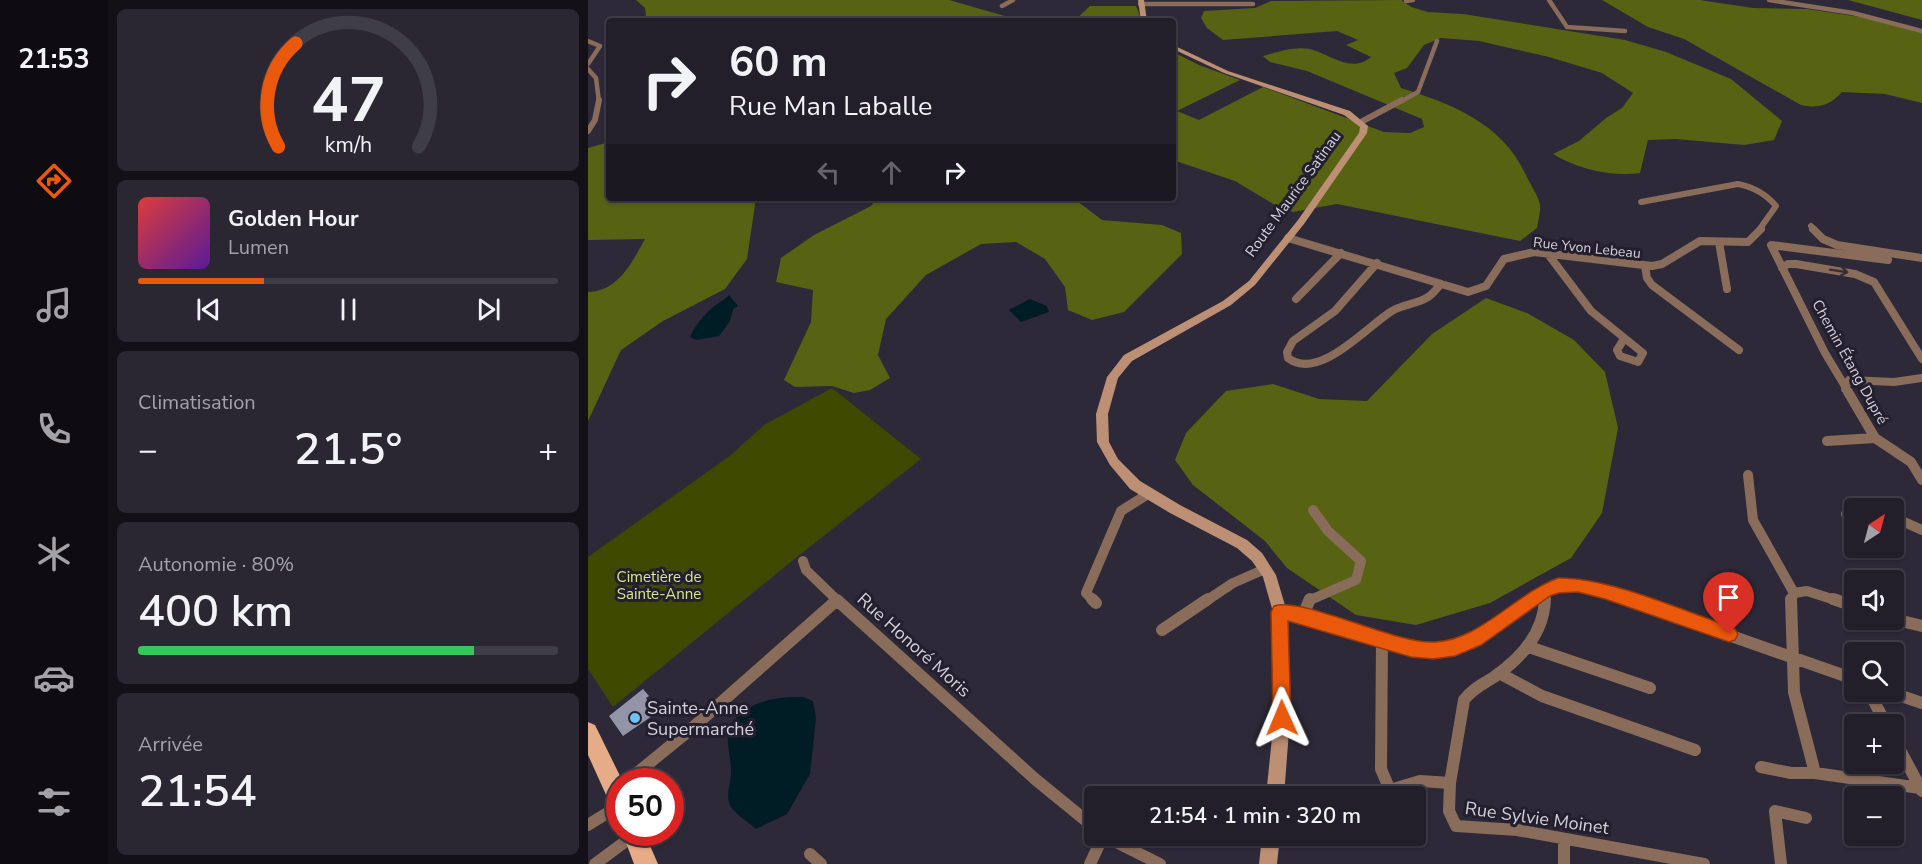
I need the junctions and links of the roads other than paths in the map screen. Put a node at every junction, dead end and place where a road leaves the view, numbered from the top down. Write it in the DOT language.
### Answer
graph roads {
  1 [pos="1013,0"];
  2 [pos="1413,0"];
  3 [pos="1549,0"];
  4 [pos="1769,0"];
  5 [pos="1406,1"];
  6 [pos="1141,2"];
  7 [pos="1252,4"];
  8 [pos="1002,6"];
  9 [pos="1144,18"];
  10 [pos="1625,31"];
  11 [pos="1922,31"];
  12 [pos="588,41"];
  13 [pos="1437,41"];
  14 [pos="1176,47"];
  15 [pos="606,48"];
  16 [pos="599,50"];
  17 [pos="588,64"];
  18 [pos="588,69"];
  19 [pos="606,78"];
  20 [pos="597,80"];
  21 [pos="1361,122"];
  22 [pos="588,131"];
  23 [pos="1641,202"];
  24 [pos="1811,226"];
  25 [pos="1288,238"];
  26 [pos="1719,242"];
  27 [pos="1341,253"];
  28 [pos="1548,254"];
  29 [pos="1922,258"];
  30 [pos="1888,260"];
  31 [pos="1377,263"];
  32 [pos="1645,266"];
  33 [pos="1782,268"];
  34 [pos="1441,284"];
  35 [pos="1727,289"];
  36 [pos="1296,299"];
  37 [pos="1624,339"];
  38 [pos="1739,350"];
  39 [pos="1922,359"];
  40 [pos="1922,378"];
  41 [pos="1845,389"];
  42 [pos="1875,438"];
  43 [pos="1827,441"];
  44 [pos="1922,459"];
  45 [pos="1911,462"];
  46 [pos="1748,475"];
  47 [pos="1922,480"];
  48 [pos="1148,494"];
  49 [pos="1313,510"];
  50 [pos="1904,522"];
  51 [pos="1922,531"];
  52 [pos="803,561"];
  53 [pos="1265,569"];
  54 [pos="1544,591"];
  55 [pos="1794,593"];
  56 [pos="837,600"];
  57 [pos="1096,603"];
  58 [pos="1844,603"];
  59 [pos="1280,612"];
  60 [pos="1303,615"];
  61 [pos="1904,622"];
  62 [pos="1922,626"];
  63 [pos="1162,630"];
  64 [pos="1382,640"];
  65 [pos="1529,647"];
  66 [pos="1791,656"];
  67 [pos="1499,673"];
  68 [pos="1844,675"];
  69 [pos="1650,688"];
  70 [pos="1904,697"];
  71 [pos="1922,703"];
  72 [pos="588,732"];
  73 [pos="1695,750"];
  74 [pos="1904,758"];
  75 [pos="1761,767"];
  76 [pos="607,768"];
  77 [pos="648,768"];
  78 [pos="1815,774"];
  79 [pos="1450,783"];
  80 [pos="1276,786"];
  81 [pos="1388,786"];
  82 [pos="1400,786"];
  83 [pos="1921,790"];
  84 [pos="606,807"];
  85 [pos="1806,818"];
  86 [pos="1084,819"];
  87 [pos="588,825"];
  88 [pos="1564,839"];
  89 [pos="618,846"];
  90 [pos="639,846"];
  91 [pos="1099,846"];
  92 [pos="1124,846"];
  93 [pos="1271,846"];
  94 [pos="810,854"];
  95 [pos="595,864"];
  96 [pos="646,864"];
  97 [pos="821,864"];
  98 [pos="1090,864"];
  99 [pos="1160,864"];
  100 [pos="1268,864"];
  101 [pos="1564,864"];
  102 [pos="1704,864"];
  103 [pos="1781,864"];
  1 -- 8 [label="street"];
  2 -- 5 [label="street"];
  3 -- 10 [label="street"];
  4 -- 11 [label="street"];
  6 -- 7 [label="street"];
  6 -- 9 [label="main road"];
  12 -- 16 [label="street"];
  13 -- 21 [label="street"];
  14 -- 21 [label="main road, Route Maurice Satinau"];
  15 -- 16 [label="street"];
  16 -- 17 [label="street"];
  18 -- 20 [label="street"];
  19 -- 20 [label="street"];
  20 -- 22 [label="street"];
  21 -- 25 [label="main road, Route Maurice Satinau"];
  23 -- 26 [label="street, Rue Yvon Lebeau"];
  24 -- 29 [label="street"];
  25 -- 27 [label="street, Rue Yvon Lebeau"];
  25 -- 48 [label="main road, Route Maurice Satinau"];
  26 -- 32 [label="street, Rue Yvon Lebeau"];
  26 -- 35 [label="street"];
  27 -- 31 [label="street, Rue Yvon Lebeau"];
  27 -- 36 [label="street"];
  28 -- 32 [label="street, Rue Yvon Lebeau"];
  28 -- 34 [label="street, Rue Yvon Lebeau"];
  28 -- 37 [label="street"];
  30 -- 33 [label="street, Chemin Étang Dupré"];
  31 -- 34 [label="street, Rue Yvon Lebeau"];
  31 -- 34 [label="street"];
  32 -- 38 [label="street"];
  33 -- 39 [label="street, one-way"];
  33 -- 41 [label="street, Chemin Étang Dupré"];
  40 -- 41 [label="street"];
  41 -- 42 [label="street, Chemin Étang Dupré"];
  42 -- 43 [label="street"];
  42 -- 45 [label="street, Chemin Étang Dupré"];
  44 -- 45 [label="street"];
  45 -- 47 [label="street, Chemin Étang Dupré"];
  46 -- 55 [label="street"];
  48 -- 53 [label="main road, Route Maurice Satinau"];
  48 -- 57 [label="street"];
  49 -- 60 [label="street"];
  50 -- 51 [label="street"];
  52 -- 56 [label="street"];
  53 -- 59 [label="main road, Route Maurice Satinau"];
  53 -- 63 [label="street"];
  54 -- 64 [label="street"];
  54 -- 65 [label="street"];
  54 -- 66 [label="street"];
  55 -- 58 [label="street"];
  55 -- 66 [label="street"];
  56 -- 77 [label="street, Rue Honoré Moris"];
  56 -- 86 [label="street, Rue Honoré Moris"];
  59 -- 60 [label="street"];
  59 -- 80 [label="main road, Route Maurice Satinau"];
  60 -- 64 [label="street"];
  61 -- 62 [label="street"];
  64 -- 81 [label="street"];
  65 -- 67 [label="street"];
  65 -- 69 [label="street"];
  66 -- 68 [label="street"];
  66 -- 78 [label="street"];
  67 -- 73 [label="street"];
  67 -- 79 [label="street"];
  70 -- 71 [label="street"];
  72 -- 76 [label="main road"];
  74 -- 83 [label="street"];
  75 -- 78 [label="street"];
  78 -- 83 [label="street"];
  79 -- 82 [label="street, Rue Sylvie Moinet"];
  79 -- 88 [label="street, Rue Sylvie Moinet"];
  84 -- 87 [label="street, Rue Honoré Moris"];
  85 -- 103 [label="street"];
  88 -- 101 [label="street"];
  88 -- 102 [label="street, Rue Sylvie Moinet"];
  89 -- 95 [label="street"];
  90 -- 96 [label="main road"];
  91 -- 98 [label="street"];
  92 -- 99 [label="street"];
  93 -- 100 [label="main road"];
  94 -- 97 [label="street"];
}
